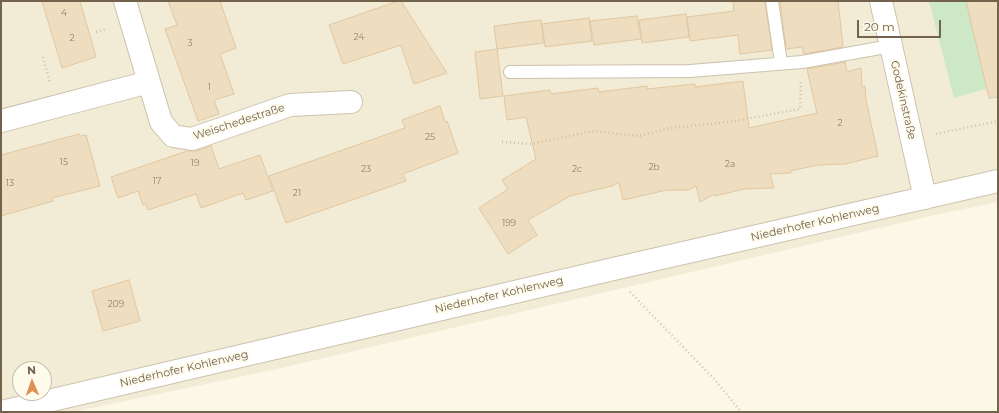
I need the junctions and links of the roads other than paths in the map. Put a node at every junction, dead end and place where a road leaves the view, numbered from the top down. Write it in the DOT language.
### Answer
graph roads {
  1 [pos="125,1"];
  2 [pos="772,1"];
  3 [pos="881,1"];
  4 [pos="891,46"];
  5 [pos="780,63"];
  6 [pos="510,72"];
  7 [pos="149,82"];
  8 [pos="351,102"];
  9 [pos="1,122"];
  10 [pos="998,181"];
  11 [pos="926,198"];
  12 [pos="1,412"];
  1 -- 7 [label="street, Weischedestraße"];
  2 -- 5 [label="lane"];
  3 -- 4 [label="street, Godekinstraße"];
  4 -- 5 [label="lane"];
  4 -- 11 [label="street, Godekinstraße"];
  5 -- 6 [label="lane"];
  7 -- 8 [label="street, Weischedestraße"];
  7 -- 9 [label="street"];
  10 -- 11 [label="street, Niederhofer Kohlenweg"];
  11 -- 12 [label="street, Niederhofer Kohlenweg"];
}
